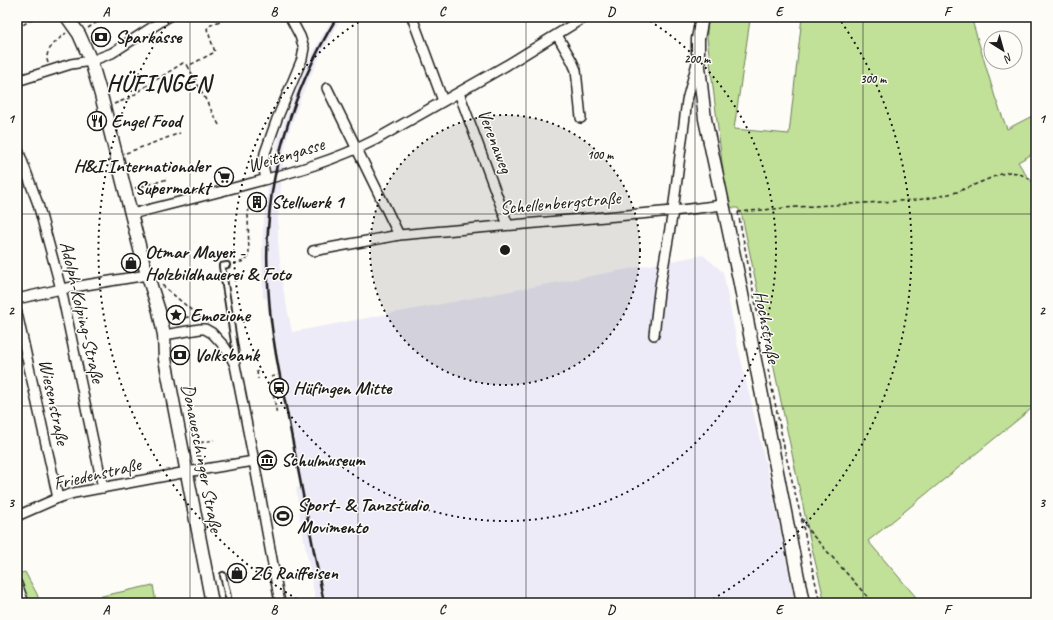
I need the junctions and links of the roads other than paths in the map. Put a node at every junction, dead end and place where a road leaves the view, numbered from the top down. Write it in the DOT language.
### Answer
graph roads {
  1 [pos="67,17"];
  2 [pos="168,17"];
  3 [pos="290,17"];
  4 [pos="412,17"];
  5 [pos="585,17"];
  6 [pos="702,17"];
  7 [pos="556,35"];
  8 [pos="698,58"];
  9 [pos="91,61"];
  10 [pos="17,81"];
  11 [pos="327,88"];
  12 [pos="459,93"];
  13 [pos="444,101"];
  14 [pos="581,118"];
  15 [pos="17,147"];
  16 [pos="357,149"];
  17 [pos="266,179"];
  18 [pos="723,205"];
  19 [pos="673,211"];
  20 [pos="131,214"];
  21 [pos="508,225"];
  22 [pos="399,235"];
  23 [pos="313,251"];
  24 [pos="227,265"];
  25 [pos="148,279"];
  26 [pos="61,289"];
  27 [pos="17,298"];
  28 [pos="17,313"];
  29 [pos="164,335"];
  30 [pos="654,335"];
  31 [pos="231,357"];
  32 [pos="254,461"];
  33 [pos="187,472"];
  34 [pos="103,488"];
  35 [pos="58,498"];
  36 [pos="17,516"];
  37 [pos="223,575"];
  38 [pos="17,584"];
  39 [pos="228,597"];
  40 [pos="24,603"];
  41 [pos="212,603"];
  42 [pos="280,603"];
  43 [pos="803,603"];
  1 -- 9 [label="main road, Donaueschinger Straße"];
  2 -- 9 [label="street"];
  3 -- 17 [label="street"];
  4 -- 13 [label="street"];
  5 -- 7 [label="street, Weitengasse"];
  6 -- 8 [label="main road, Hochstraße"];
  7 -- 12 [label="street, Weitengasse"];
  7 -- 14 [label="street"];
  8 -- 18 [label="main road, Hochstraße"];
  8 -- 19 [label="street, Hochstraße"];
  9 -- 10 [label="street"];
  9 -- 20 [label="main road, Donaueschinger Straße"];
  11 -- 16 [label="street, Weitengasse"];
  12 -- 13 [label="street, Weitengasse"];
  12 -- 21 [label="street, Verenaweg"];
  13 -- 16 [label="street, Weitengasse"];
  15 -- 26 [label="street, Adolph-Kolping-Straße"];
  16 -- 17 [label="street, Weitengasse"];
  16 -- 22 [label="street"];
  17 -- 20 [label="street, Weitengasse"];
  18 -- 19 [label="street, Schellenbergstraße"];
  18 -- 43 [label="main road, Hochstraße"];
  19 -- 21 [label="street, Schellenbergstraße"];
  19 -- 30 [label="street, Hochstraße"];
  20 -- 25 [label="main road, Donaueschinger Straße"];
  21 -- 22 [label="street, Schellenbergstraße"];
  22 -- 23 [label="street, Schellenbergstraße"];
  24 -- 31 [label="lane"];
  25 -- 26 [label="street"];
  25 -- 29 [label="main road, Donaueschinger Straße"];
  26 -- 27 [label="street"];
  26 -- 34 [label="street, Adolph-Kolping-Straße"];
  28 -- 35 [label="street, Wiesenstraße"];
  29 -- 31 [label="street"];
  29 -- 33 [label="main road, Donaueschinger Straße"];
  31 -- 32 [label="street"];
  32 -- 33 [label="street, Friedenstraße"];
  32 -- 42 [label="street"];
  33 -- 34 [label="street, Friedenstraße"];
  33 -- 41 [label="main road, Donaueschinger Straße"];
  34 -- 35 [label="street, Friedenstraße"];
  35 -- 36 [label="street, Friedenstraße"];
  37 -- 39 [label="lane"];
  38 -- 40 [label="street"];
}
